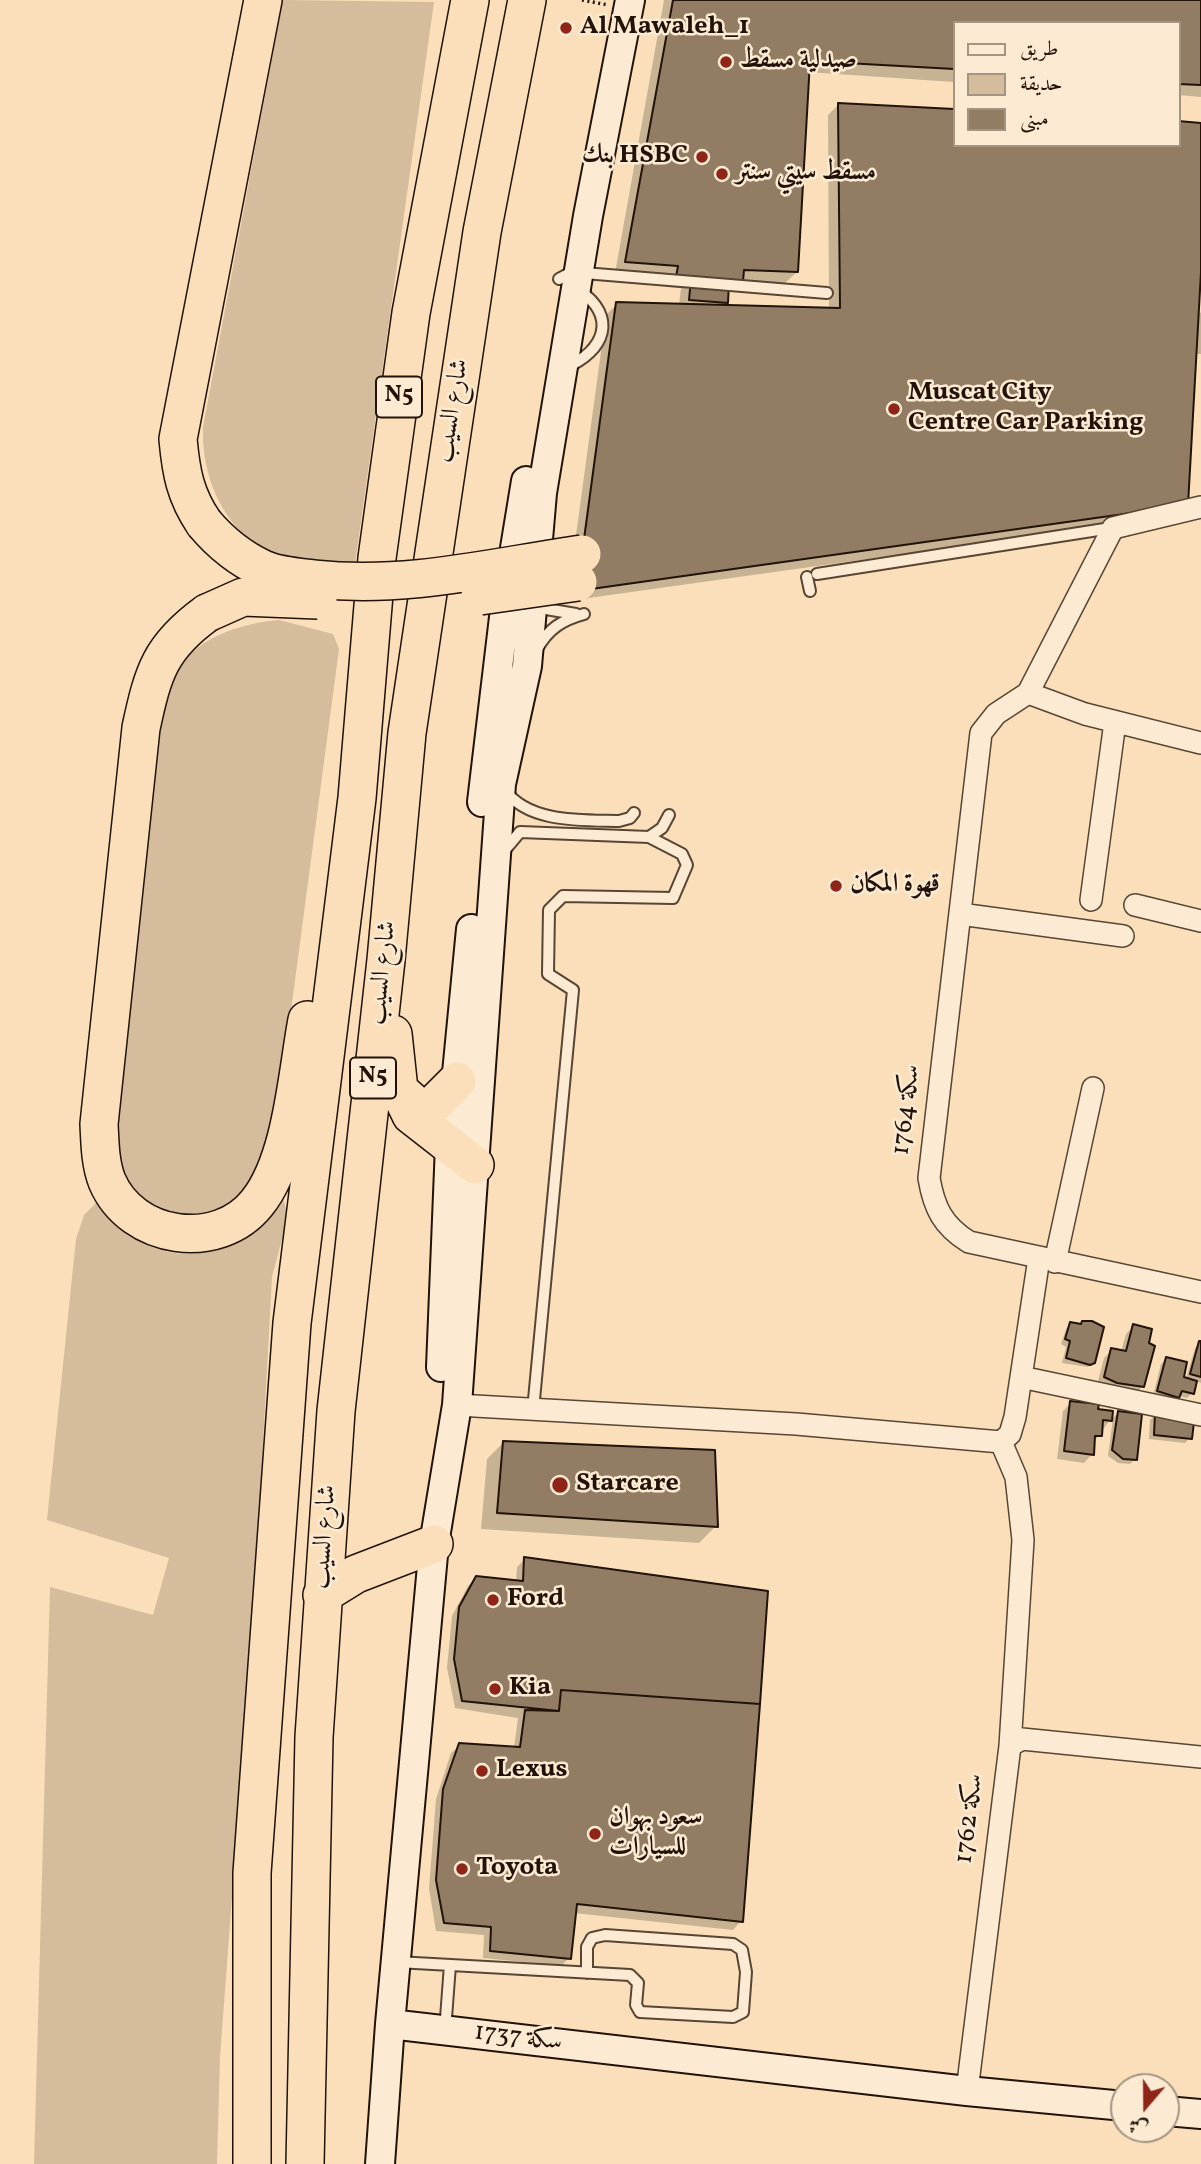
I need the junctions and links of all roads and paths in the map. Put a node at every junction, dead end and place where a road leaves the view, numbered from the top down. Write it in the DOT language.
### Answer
graph roads {
  1 [pos="263,0"];
  2 [pos="442,0"];
  3 [pos="470,0"];
  4 [pos="527,0"];
  5 [pos="582,0"];
  6 [pos="620,2"];
  7 [pos="572,280"];
  8 [pos="827,293"];
  9 [pos="411,313"];
  10 [pos="1201,507"];
  11 [pos="1113,528"];
  12 [pos="581,591"];
  13 [pos="810,591"];
  14 [pos="520,604"];
  15 [pos="527,666"];
  16 [pos="1028,693"];
  17 [pos="1115,722"];
  18 [pos="1201,743"];
  19 [pos="501,784"];
  20 [pos="357,798"];
  21 [pos="634,813"];
  22 [pos="669,815"];
  23 [pos="649,837"];
  24 [pos="493,879"];
  25 [pos="1091,900"];
  26 [pos="1135,905"];
  27 [pos="960,914"];
  28 [pos="1201,921"];
  29 [pos="1122,936"];
  30 [pos="386,960"];
  31 [pos="457,1081"];
  32 [pos="1093,1088"];
  33 [pos="399,1090"];
  34 [pos="463,1155"];
  35 [pos="1047,1260"];
  36 [pos="1201,1292"];
  37 [pos="1021,1377"];
  38 [pos="457,1405"];
  39 [pos="533,1410"];
  40 [pos="1201,1415"];
  41 [pos="1001,1443"];
  42 [pos="435,1544"];
  43 [pos="322,1595"];
  44 [pos="1010,1746"];
  45 [pos="1201,1757"];
  46 [pos="396,1961"];
  47 [pos="450,1965"];
  48 [pos="587,1973"];
  49 [pos="446,2018"];
  50 [pos="390,2024"];
  51 [pos="967,2091"];
  52 [pos="1110,2105"];
  53 [pos="1180,2112"];
  54 [pos="1201,2114"];
  55 [pos="251,2157"];
  56 [pos="305,2164"];
  57 [pos="380,2164"];
  1 -- 12 [label="highway, bridge"];
  2 -- 9 [label="highway"];
  3 -- 9 [label="highway, شارع السيب / N5"];
  4 -- 30 [label="highway, شارع السيب / N5"];
  5 -- 6 [label="path"];
  6 -- 7 [label="street"];
  7 -- 8 [label="lane"];
  7 -- 14 [label="street"];
  7 -- 14 [label="street"];
  9 -- 20 [label="highway, شارع السيب / N5"];
  10 -- 11 [label="street"];
  11 -- 13 [label="lane"];
  11 -- 16 [label="street"];
  12 -- 14 [label="lane"];
  12 -- 15 [label="lane"];
  12 -- 20 [label="highway, bridge"];
  14 -- 15 [label="street"];
  14 -- 31 [label="street"];
  15 -- 19 [label="street"];
  16 -- 17 [label="street"];
  16 -- 27 [label="street, سكة 1764"];
  17 -- 18 [label="street"];
  17 -- 25 [label="street"];
  19 -- 21 [label="lane"];
  19 -- 24 [label="street"];
  20 -- 55 [label="highway, شارع السيب / N5"];
  22 -- 23 [label="lane"];
  23 -- 24 [label="lane"];
  23 -- 39 [label="lane"];
  24 -- 34 [label="street"];
  26 -- 28 [label="street"];
  27 -- 29 [label="street"];
  27 -- 35 [label="street, سكة 1764"];
  30 -- 33 [label="highway"];
  30 -- 43 [label="highway, شارع السيب / N5"];
  31 -- 33 [label="highway"];
  31 -- 34 [label="street"];
  32 -- 35 [label="street"];
  33 -- 34 [label="highway"];
  34 -- 38 [label="street"];
  34 -- 42 [label="street"];
  35 -- 36 [label="street, سكة 1764"];
  35 -- 37 [label="street"];
  37 -- 40 [label="street"];
  37 -- 41 [label="street"];
  38 -- 39 [label="street"];
  38 -- 42 [label="street"];
  39 -- 41 [label="street"];
  41 -- 44 [label="street"];
  42 -- 43 [label="highway"];
  42 -- 46 [label="street"];
  43 -- 56 [label="highway, شارع السيب / N5"];
  44 -- 45 [label="street, سكة 1762"];
  44 -- 51 [label="street, سكة 1762"];
  46 -- 47 [label="lane"];
  46 -- 50 [label="street"];
  47 -- 48 [label="lane"];
  47 -- 49 [label="lane"];
  48 -- 48 [label="lane"];
  50 -- 51 [label="street, سكة 1737"];
  50 -- 57 [label="street"];
  51 -- 52 [label="street, سكة 1737"];
  53 -- 54 [label="street"];
}
